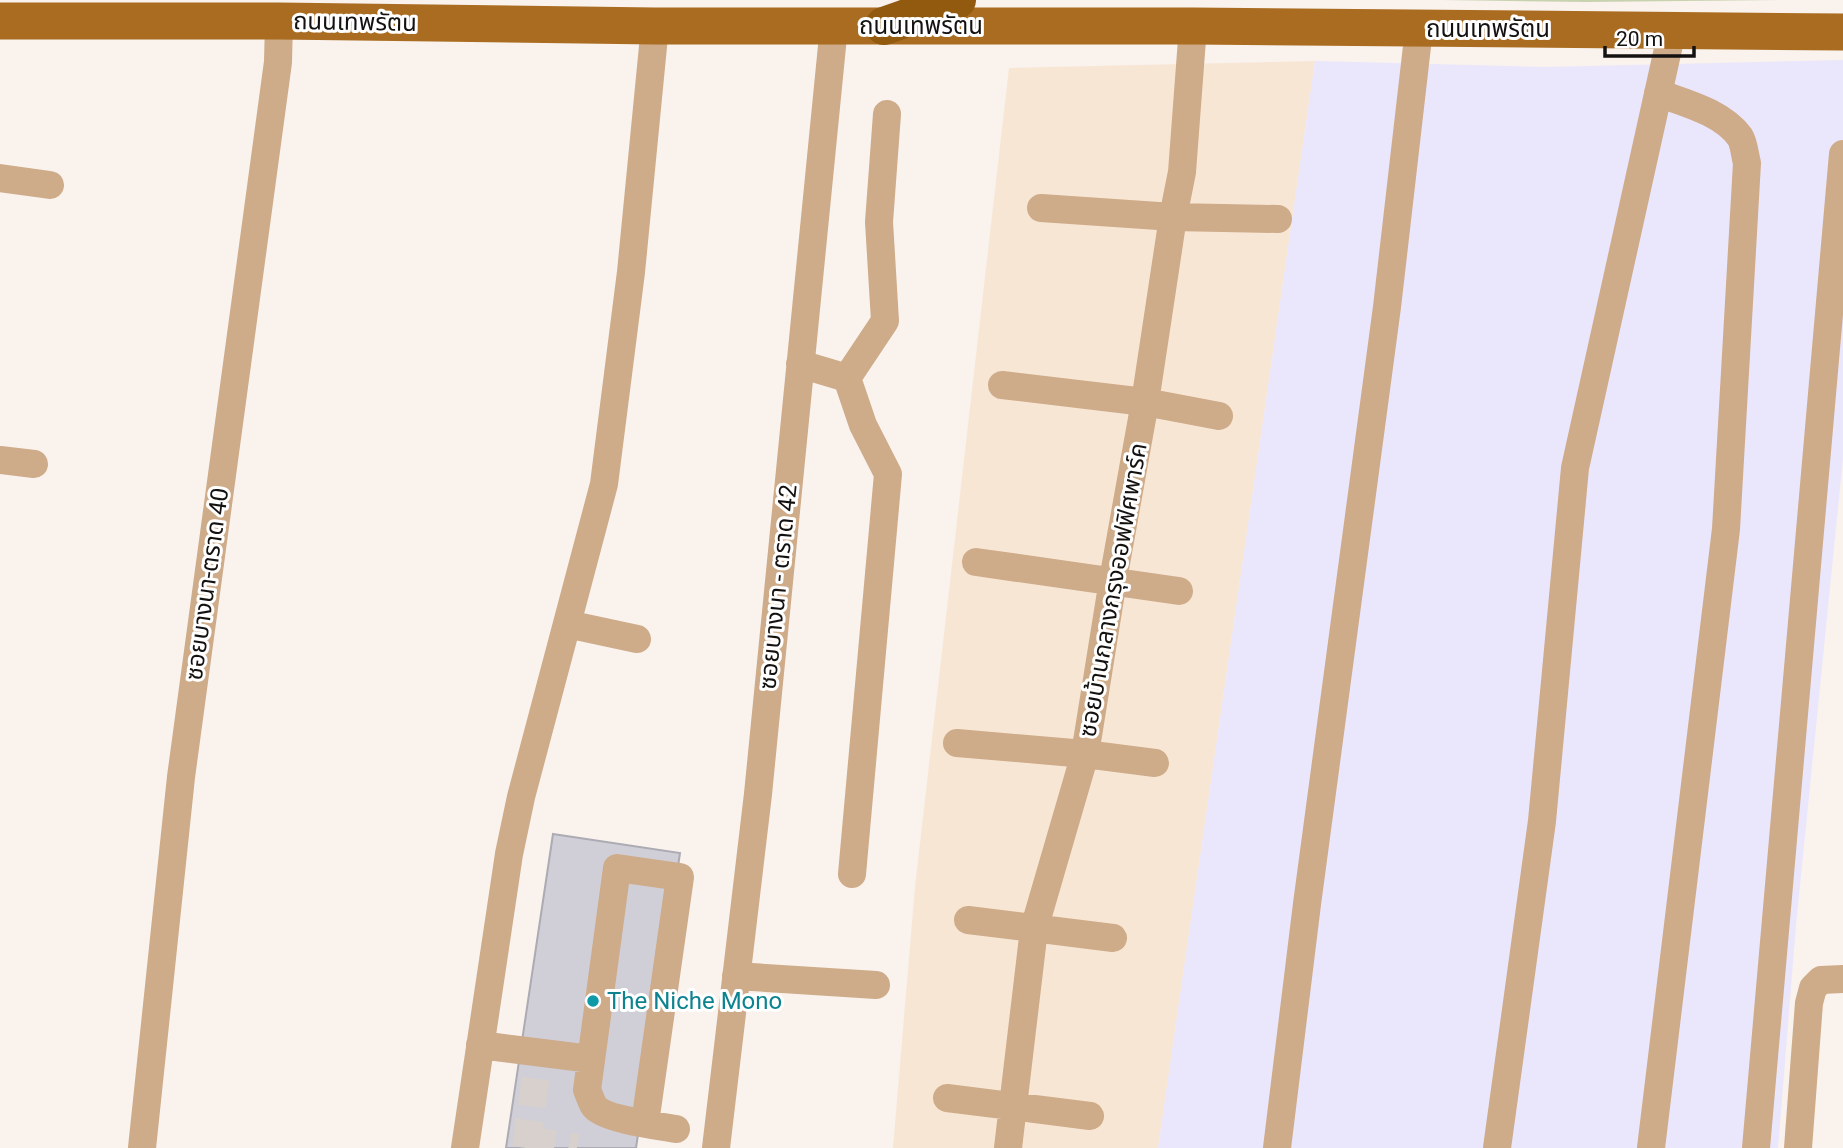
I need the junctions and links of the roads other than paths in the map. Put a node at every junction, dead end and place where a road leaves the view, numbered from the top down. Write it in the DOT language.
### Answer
graph roads {
  1 [pos="957,0"];
  2 [pos="0,21"];
  3 [pos="279,21"];
  4 [pos="655,26"];
  5 [pos="834,26"];
  6 [pos="884,26"];
  7 [pos="1193,26"];
  8 [pos="1419,29"];
  9 [pos="1672,31"];
  10 [pos="1843,32"];
  11 [pos="1658,93"];
  12 [pos="887,114"];
  13 [pos="1843,154"];
  14 [pos="0,178"];
  15 [pos="50,185"];
  16 [pos="1041,208"];
  17 [pos="1173,217"];
  18 [pos="1278,219"];
  19 [pos="800,364"];
  20 [pos="847,378"];
  21 [pos="1002,385"];
  22 [pos="1145,402"];
  23 [pos="1219,416"];
  24 [pos="0,460"];
  25 [pos="34,464"];
  26 [pos="976,562"];
  27 [pos="1113,580"];
  28 [pos="1178,591"];
  29 [pos="567,624"];
  30 [pos="637,639"];
  31 [pos="957,743"];
  32 [pos="1085,754"];
  33 [pos="1155,763"];
  34 [pos="852,874"];
  35 [pos="968,920"];
  36 [pos="1034,929"];
  37 [pos="1113,938"];
  38 [pos="736,976"];
  39 [pos="1843,979"];
  40 [pos="876,985"];
  41 [pos="480,1045"];
  42 [pos="591,1059"];
  43 [pos="947,1098"];
  44 [pos="1012,1106"];
  45 [pos="1090,1116"];
  46 [pos="645,1123"];
  47 [pos="676,1129"];
  48 [pos="142,1148"];
  49 [pos="465,1148"];
  50 [pos="716,1148"];
  51 [pos="1008,1148"];
  52 [pos="1277,1148"];
  53 [pos="1497,1148"];
  54 [pos="1651,1148"];
  55 [pos="1756,1148"];
  56 [pos="1798,1148"];
  1 -- 6 [label="highway"];
  2 -- 3 [label="main road, ถนนเทพรัตน"];
  3 -- 4 [label="main road, ถนนเทพรัตน"];
  3 -- 48 [label="street, ซอยบางนา-ตราด 40"];
  4 -- 5 [label="main road, ถนนเทพรัตน"];
  4 -- 29 [label="street"];
  5 -- 6 [label="main road, ถนนเทพรัตน"];
  5 -- 19 [label="street, ซอยบางนา - ตราด 42"];
  6 -- 7 [label="main road, ถนนเทพรัตน"];
  7 -- 8 [label="main road, ถนนเทพรัตน"];
  7 -- 17 [label="street, ซอยบ้านกลางกรุงออฟฟิศพาร์ค"];
  8 -- 9 [label="main road, ถนนเทพรัตน"];
  8 -- 52 [label="street"];
  9 -- 10 [label="main road, ถนนเทพรัตน"];
  9 -- 11 [label="street"];
  11 -- 53 [label="street"];
  11 -- 54 [label="street"];
  12 -- 20 [label="street"];
  13 -- 55 [label="street"];
  14 -- 15 [label="street"];
  16 -- 17 [label="street"];
  17 -- 18 [label="street"];
  17 -- 22 [label="street, ซอยบ้านกลางกรุงออฟฟิศพาร์ค"];
  19 -- 20 [label="street"];
  19 -- 38 [label="street, ซอยบางนา - ตราด 42"];
  20 -- 34 [label="street"];
  21 -- 22 [label="street"];
  22 -- 23 [label="street"];
  22 -- 27 [label="street, ซอยบ้านกลางกรุงออฟฟิศพาร์ค"];
  24 -- 25 [label="street"];
  26 -- 27 [label="street"];
  27 -- 28 [label="street"];
  27 -- 32 [label="street, ซอยบ้านกลางกรุงออฟฟิศพาร์ค"];
  29 -- 30 [label="street"];
  29 -- 41 [label="street"];
  31 -- 32 [label="street"];
  32 -- 33 [label="street"];
  32 -- 36 [label="street, ซอยบ้านกลางกรุงออฟฟิศพาร์ค"];
  35 -- 36 [label="street"];
  36 -- 37 [label="street"];
  36 -- 44 [label="street, ซอยบ้านกลางกรุงออฟฟิศพาร์ค"];
  38 -- 40 [label="street"];
  38 -- 50 [label="street, ซอยบางนา - ตราด 42"];
  39 -- 56 [label="street"];
  41 -- 42 [label="street"];
  41 -- 49 [label="street"];
  42 -- 46 [label="street"];
  42 -- 46 [label="street"];
  43 -- 44 [label="street"];
  44 -- 45 [label="street"];
  44 -- 51 [label="street, ซอยบ้านกลางกรุงออฟฟิศพาร์ค"];
  46 -- 47 [label="street"];
}
